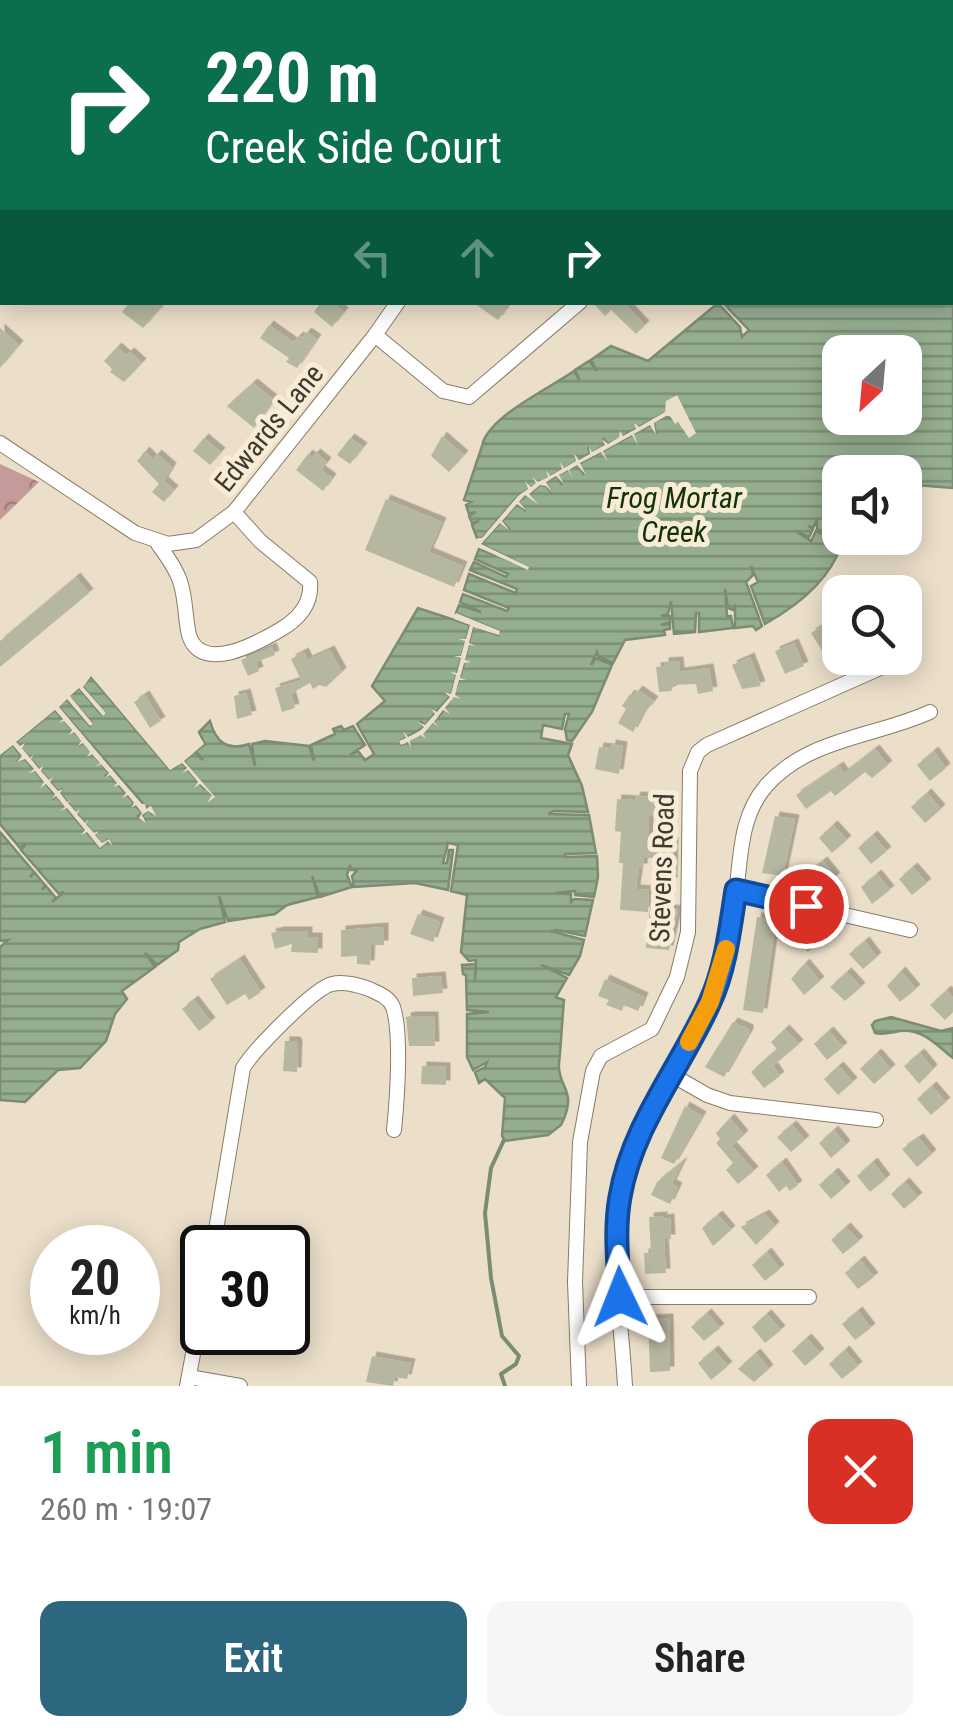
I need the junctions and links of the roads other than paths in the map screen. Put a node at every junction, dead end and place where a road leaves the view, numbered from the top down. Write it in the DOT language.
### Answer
graph roads {
  1 [pos="396,305"];
  2 [pos="576,305"];
  3 [pos="376,336"];
  4 [pos="0,443"];
  5 [pos="234,512"];
  6 [pos="156,541"];
  7 [pos="864,675"];
  8 [pos="930,712"];
  9 [pos="736,890"];
  10 [pos="910,930"];
  11 [pos="672,1075"];
  12 [pos="876,1120"];
  13 [pos="394,1130"];
  14 [pos="217,1225"];
  15 [pos="809,1296"];
  16 [pos="620,1297"];
  17 [pos="193,1355"];
  18 [pos="188,1381"];
  19 [pos="240,1386"];
  20 [pos="579,1386"];
  21 [pos="624,1386"];
  1 -- 3 [label="street, Edwards Lane"];
  2 -- 3 [label="street"];
  3 -- 5 [label="street, Edwards Lane"];
  4 -- 6 [label="street"];
  5 -- 6 [label="street, Edwards Lane"];
  5 -- 6 [label="street"];
  7 -- 20 [label="street, Stevens Road"];
  8 -- 9 [label="street"];
  9 -- 10 [label="street"];
  9 -- 11 [label="street"];
  11 -- 12 [label="street"];
  11 -- 16 [label="street"];
  13 -- 14 [label="street"];
  15 -- 16 [label="street"];
  16 -- 21 [label="street"];
  17 -- 18 [label="street"];
  18 -- 19 [label="street"];
}
